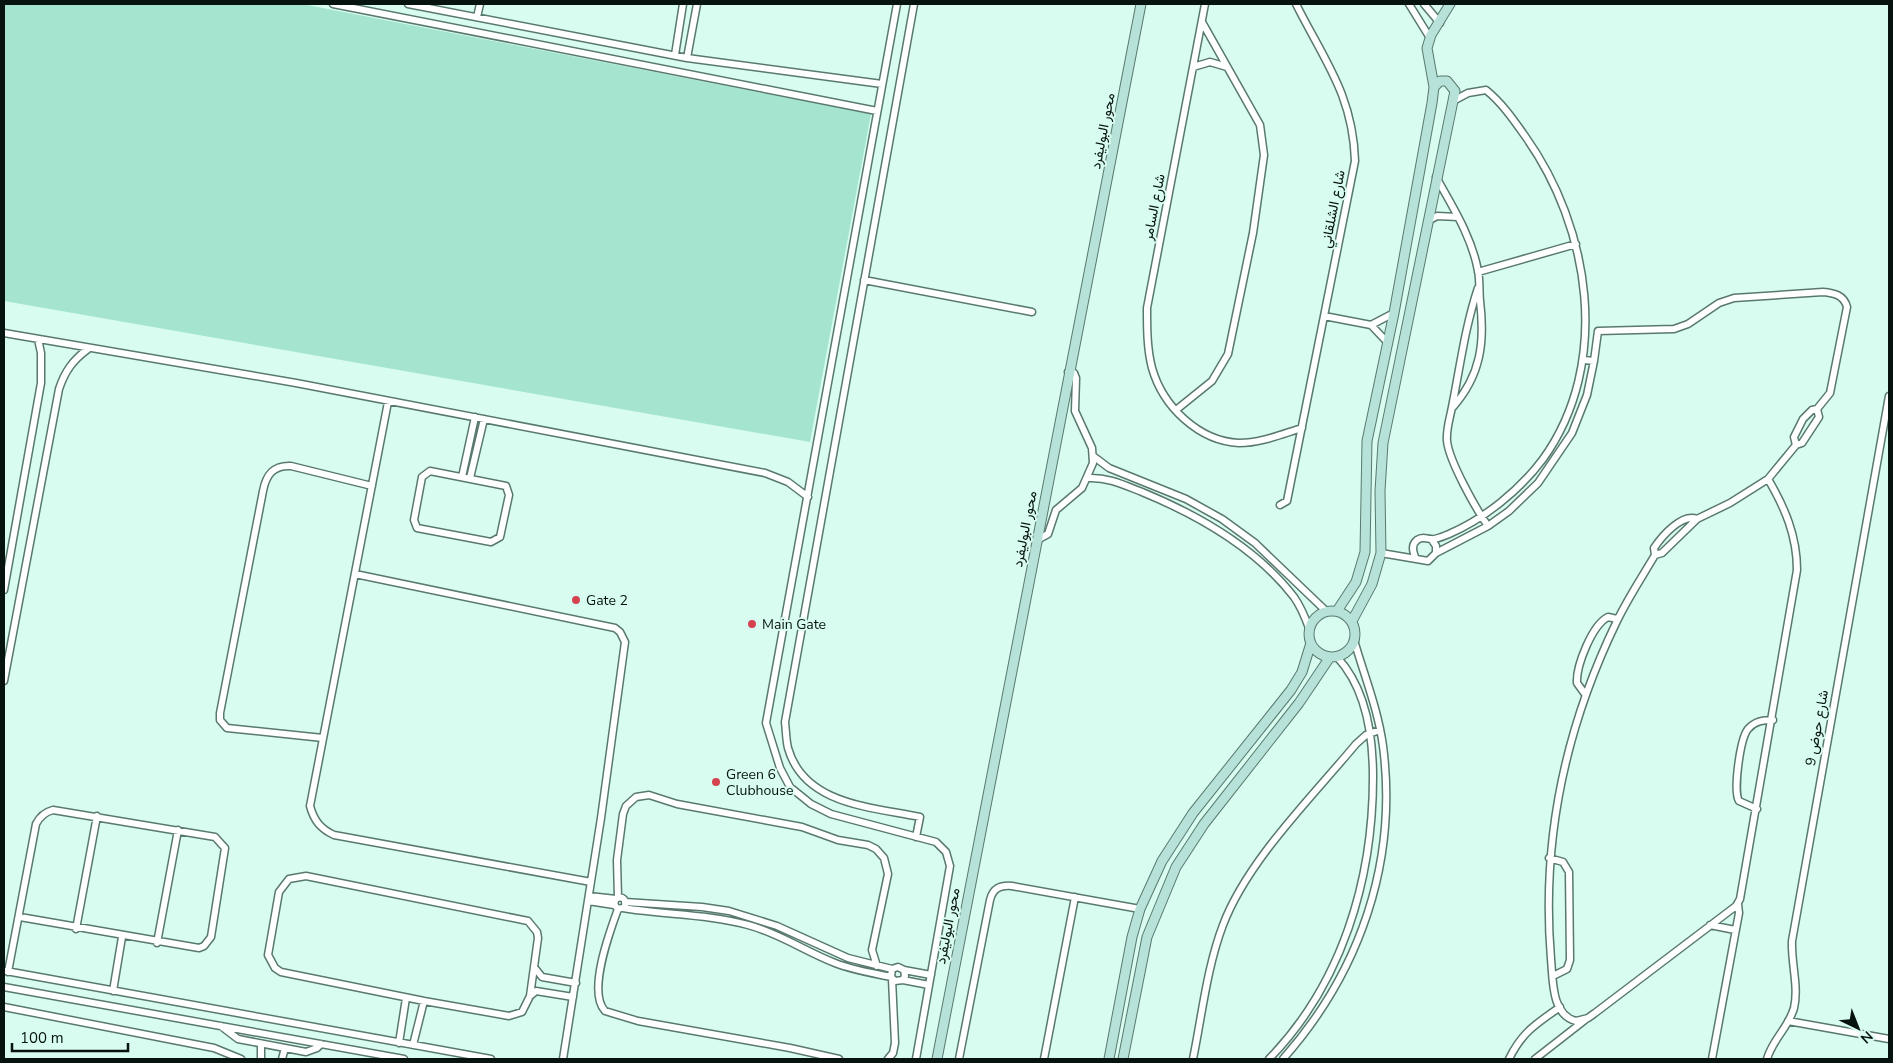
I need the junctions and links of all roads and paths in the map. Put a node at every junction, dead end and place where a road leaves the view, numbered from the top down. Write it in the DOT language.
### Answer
graph roads {
  1 [pos="332,4"];
  2 [pos="408,4"];
  3 [pos="480,4"];
  4 [pos="683,4"];
  5 [pos="697,4"];
  6 [pos="897,4"];
  7 [pos="914,4"];
  8 [pos="1141,4"];
  9 [pos="1205,4"];
  10 [pos="1296,4"];
  11 [pos="1409,4"];
  12 [pos="1424,4"];
  13 [pos="1450,4"];
  14 [pos="477,17"];
  15 [pos="1202,22"];
  16 [pos="1440,23"];
  17 [pos="1430,38"];
  18 [pos="675,55"];
  19 [pos="687,58"];
  20 [pos="1193,67"];
  21 [pos="1227,67"];
  22 [pos="882,84"];
  23 [pos="1434,87"];
  24 [pos="1452,102"];
  25 [pos="877,111"];
  26 [pos="1436,176"];
  27 [pos="1458,217"];
  28 [pos="1427,222"];
  29 [pos="1576,244"];
  30 [pos="1478,272"];
  31 [pos="864,280"];
  32 [pos="1478,288"];
  33 [pos="1032,312"];
  34 [pos="1394,313"];
  35 [pos="1324,316"];
  36 [pos="1371,325"];
  37 [pos="4,333"];
  38 [pos="38,339"];
  39 [pos="1388,343"];
  40 [pos="88,349"];
  41 [pos="1584,360"];
  42 [pos="1594,361"];
  43 [pos="1068,372"];
  44 [pos="1889,396"];
  45 [pos="388,402"];
  46 [pos="1452,408"];
  47 [pos="1817,409"];
  48 [pos="1176,410"];
  49 [pos="475,418"];
  50 [pos="484,419"];
  51 [pos="1302,428"];
  52 [pos="1796,445"];
  53 [pos="1093,456"];
  54 [pos="462,477"];
  55 [pos="470,478"];
  56 [pos="1088,478"];
  57 [pos="1768,479"];
  58 [pos="372,486"];
  59 [pos="808,497"];
  60 [pos="1280,505"];
  61 [pos="1481,516"];
  62 [pos="1697,519"];
  63 [pos="1488,526"];
  64 [pos="1036,540"];
  65 [pos="1432,540"];
  66 [pos="1381,553"];
  67 [pos="1436,553"];
  68 [pos="1655,555"];
  69 [pos="1415,557"];
  70 [pos="355,574"];
  71 [pos="4,589"];
  72 [pos="1326,611"];
  73 [pos="1337,611"];
  74 [pos="1617,619"];
  75 [pos="1352,622"];
  76 [pos="1309,628"];
  77 [pos="1354,640"];
  78 [pos="1311,644"];
  79 [pos="1333,657"];
  80 [pos="4,681"];
  81 [pos="1585,694"];
  82 [pos="1773,720"];
  83 [pos="1380,730"];
  84 [pos="1370,733"];
  85 [pos="323,738"];
  86 [pos="1757,809"];
  87 [pos="97,816"];
  88 [pos="178,830"];
  89 [pos="916,837"];
  90 [pos="1550,858"];
  91 [pos="591,882"];
  92 [pos="1075,898"];
  93 [pos="589,899"];
  94 [pos="619,903"];
  95 [pos="1738,904"];
  96 [pos="1140,909"];
  97 [pos="750,916"];
  98 [pos="20,917"];
  99 [pos="748,925"];
  100 [pos="1710,925"];
  101 [pos="76,929"];
  102 [pos="1735,930"];
  103 [pos="122,937"];
  104 [pos="157,943"];
  105 [pos="872,950"];
  106 [pos="839,955"];
  107 [pos="836,963"];
  108 [pos="863,963"];
  109 [pos="877,966"];
  110 [pos="534,967"];
  111 [pos="892,969"];
  112 [pos="904,970"];
  113 [pos="6,971"];
  114 [pos="931,975"];
  115 [pos="1553,976"];
  116 [pos="896,979"];
  117 [pos="557,980"];
  118 [pos="576,982"];
  119 [pos="929,985"];
  120 [pos="4,987"];
  121 [pos="113,991"];
  122 [pos="555,993"];
  123 [pos="530,996"];
  124 [pos="573,997"];
  125 [pos="406,998"];
  126 [pos="424,1002"];
  127 [pos="4,1007"];
  128 [pos="1560,1007"];
  129 [pos="1588,1018"];
  130 [pos="1788,1021"];
  131 [pos="221,1026"];
  132 [pos="1889,1039"];
  133 [pos="399,1043"];
  134 [pos="261,1044"];
  135 [pos="321,1044"];
  136 [pos="413,1045"];
  137 [pos="285,1048"];
  138 [pos="241,1059"];
  139 [pos="260,1059"];
  140 [pos="282,1059"];
  141 [pos="404,1059"];
  142 [pos="491,1059"];
  143 [pos="563,1059"];
  144 [pos="839,1059"];
  145 [pos="888,1059"];
  146 [pos="916,1059"];
  147 [pos="936,1059"];
  148 [pos="959,1059"];
  149 [pos="1044,1059"];
  150 [pos="1109,1059"];
  151 [pos="1123,1059"];
  152 [pos="1193,1059"];
  153 [pos="1269,1059"];
  154 [pos="1283,1059"];
  155 [pos="1509,1059"];
  156 [pos="1535,1059"];
  157 [pos="1712,1059"];
  158 [pos="1767,1059"];
  1 -- 25 [label="street"];
  2 -- 14 [label="street"];
  3 -- 14 [label="street"];
  4 -- 18 [label="street"];
  5 -- 19 [label="street"];
  6 -- 22 [label="street"];
  7 -- 31 [label="street"];
  8 -- 43 [label="street, محور البوليفرد"];
  9 -- 15 [label="street, شارع السامر"];
  10 -- 35 [label="street, شارع الشلقاني"];
  11 -- 17 [label="street"];
  12 -- 16 [label="street"];
  13 -- 16 [label="street"];
  14 -- 18 [label="street"];
  15 -- 20 [label="street, شارع السامر"];
  15 -- 21 [label="street"];
  16 -- 17 [label="street"];
  17 -- 23 [label="street"];
  18 -- 19 [label="street"];
  19 -- 22 [label="street"];
  20 -- 21 [label="street"];
  20 -- 48 [label="street, شارع السامر"];
  21 -- 48 [label="street"];
  22 -- 25 [label="street"];
  23 -- 24 [label="street"];
  23 -- 34 [label="street"];
  24 -- 26 [label="street"];
  24 -- 29 [label="street"];
  25 -- 59 [label="street"];
  26 -- 27 [label="street"];
  26 -- 28 [label="street"];
  27 -- 28 [label="street"];
  27 -- 30 [label="street"];
  28 -- 66 [label="street"];
  29 -- 30 [label="street"];
  29 -- 41 [label="street"];
  30 -- 32 [label="street"];
  31 -- 33 [label="street"];
  31 -- 89 [label="street"];
  32 -- 46 [label="street"];
  32 -- 46 [label="street"];
  34 -- 36 [label="street"];
  34 -- 39 [label="street"];
  35 -- 36 [label="street"];
  35 -- 51 [label="street, شارع الشلقاني"];
  36 -- 39 [label="street"];
  37 -- 38 [label="street"];
  38 -- 40 [label="street"];
  38 -- 71 [label="street"];
  39 -- 73 [label="street"];
  40 -- 45 [label="street"];
  40 -- 80 [label="street"];
  41 -- 42 [label="street"];
  41 -- 61 [label="street"];
  42 -- 47 [label="street"];
  42 -- 63 [label="street"];
  43 -- 53 [label="street"];
  43 -- 64 [label="street, محور البوليفرد"];
  44 -- 130 [label="street, شارع حوض 9"];
  45 -- 49 [label="street"];
  45 -- 58 [label="street"];
  46 -- 61 [label="street"];
  47 -- 52 [label="street"];
  47 -- 52 [label="street"];
  48 -- 51 [label="street"];
  49 -- 50 [label="street"];
  49 -- 54 [label="street"];
  50 -- 55 [label="street"];
  50 -- 59 [label="street"];
  51 -- 60 [label="street, شارع الشلقاني"];
  52 -- 57 [label="street"];
  53 -- 56 [label="street"];
  53 -- 72 [label="street"];
  54 -- 55 [label="street"];
  54 -- 55 [label="street"];
  56 -- 64 [label="street"];
  56 -- 76 [label="street"];
  57 -- 62 [label="street"];
  57 -- 82 [label="street"];
  58 -- 70 [label="street"];
  58 -- 85 [label="street"];
  59 -- 89 [label="street"];
  61 -- 63 [label="street"];
  61 -- 65 [label="street"];
  62 -- 68 [label="street"];
  62 -- 68 [label="street"];
  63 -- 67 [label="street"];
  64 -- 147 [label="street, محور البوليفرد"];
  65 -- 67 [label="street"];
  65 -- 69 [label="street"];
  66 -- 69 [label="street"];
  66 -- 75 [label="street"];
  67 -- 69 [label="street"];
  68 -- 74 [label="street"];
  70 -- 85 [label="street"];
  70 -- 91 [label="street"];
  72 -- 73 [label="street"];
  72 -- 76 [label="street"];
  73 -- 75 [label="street"];
  74 -- 81 [label="street"];
  74 -- 81 [label="street"];
  75 -- 77 [label="street"];
  76 -- 78 [label="street"];
  77 -- 79 [label="street"];
  77 -- 83 [label="street"];
  78 -- 79 [label="street"];
  78 -- 96 [label="street"];
  79 -- 84 [label="street"];
  79 -- 151 [label="street"];
  81 -- 90 [label="street"];
  82 -- 86 [label="street"];
  82 -- 86 [label="street"];
  83 -- 84 [label="street"];
  83 -- 154 [label="street"];
  84 -- 152 [label="street"];
  84 -- 153 [label="street"];
  85 -- 91 [label="street"];
  86 -- 95 [label="street"];
  87 -- 88 [label="street"];
  87 -- 98 [label="street"];
  87 -- 101 [label="street"];
  88 -- 104 [label="street"];
  88 -- 104 [label="street"];
  89 -- 114 [label="street"];
  90 -- 115 [label="street"];
  90 -- 115 [label="street"];
  91 -- 93 [label="street"];
  92 -- 96 [label="street"];
  92 -- 148 [label="street"];
  92 -- 149 [label="street"];
  93 -- 94 [label="street"];
  93 -- 118 [label="street"];
  94 -- 97 [label="street"];
  94 -- 99 [label="street"];
  94 -- 105 [label="street"];
  94 -- 144 [label="street"];
  95 -- 100 [label="street"];
  95 -- 102 [label="street"];
  96 -- 150 [label="street"];
  97 -- 99 [label="street"];
  97 -- 106 [label="street"];
  98 -- 101 [label="street"];
  98 -- 113 [label="street"];
  99 -- 107 [label="street"];
  100 -- 102 [label="street"];
  100 -- 129 [label="street"];
  101 -- 103 [label="street"];
  102 -- 157 [label="street"];
  103 -- 104 [label="street"];
  103 -- 121 [label="street"];
  105 -- 108 [label="street"];
  105 -- 109 [label="street"];
  106 -- 107 [label="street"];
  106 -- 108 [label="street"];
  107 -- 116 [label="street"];
  108 -- 109 [label="street"];
  109 -- 111 [label="street"];
  110 -- 117 [label="street"];
  110 -- 123 [label="street"];
  110 -- 125 [label="street"];
  111 -- 112 [label="street"];
  111 -- 116 [label="street"];
  112 -- 114 [label="street"];
  112 -- 116 [label="street"];
  113 -- 121 [label="street"];
  114 -- 119 [label="street"];
  115 -- 128 [label="street"];
  116 -- 119 [label="street"];
  116 -- 145 [label="street"];
  117 -- 118 [label="street"];
  117 -- 122 [label="street"];
  118 -- 124 [label="street"];
  119 -- 146 [label="street"];
  120 -- 131 [label="street"];
  121 -- 133 [label="street"];
  122 -- 123 [label="street"];
  122 -- 124 [label="street"];
  123 -- 126 [label="street"];
  124 -- 143 [label="street"];
  125 -- 126 [label="street"];
  125 -- 133 [label="street"];
  126 -- 136 [label="street"];
  127 -- 138 [label="street"];
  128 -- 129 [label="street"];
  128 -- 155 [label="street"];
  129 -- 156 [label="street"];
  130 -- 132 [label="street"];
  130 -- 158 [label="street, شارع حوض 9"];
  131 -- 134 [label="street"];
  131 -- 135 [label="street"];
  133 -- 136 [label="street"];
  134 -- 137 [label="street"];
  134 -- 139 [label="street"];
  135 -- 137 [label="street"];
  135 -- 141 [label="street"];
  136 -- 142 [label="street"];
  137 -- 140 [label="street"];
}
